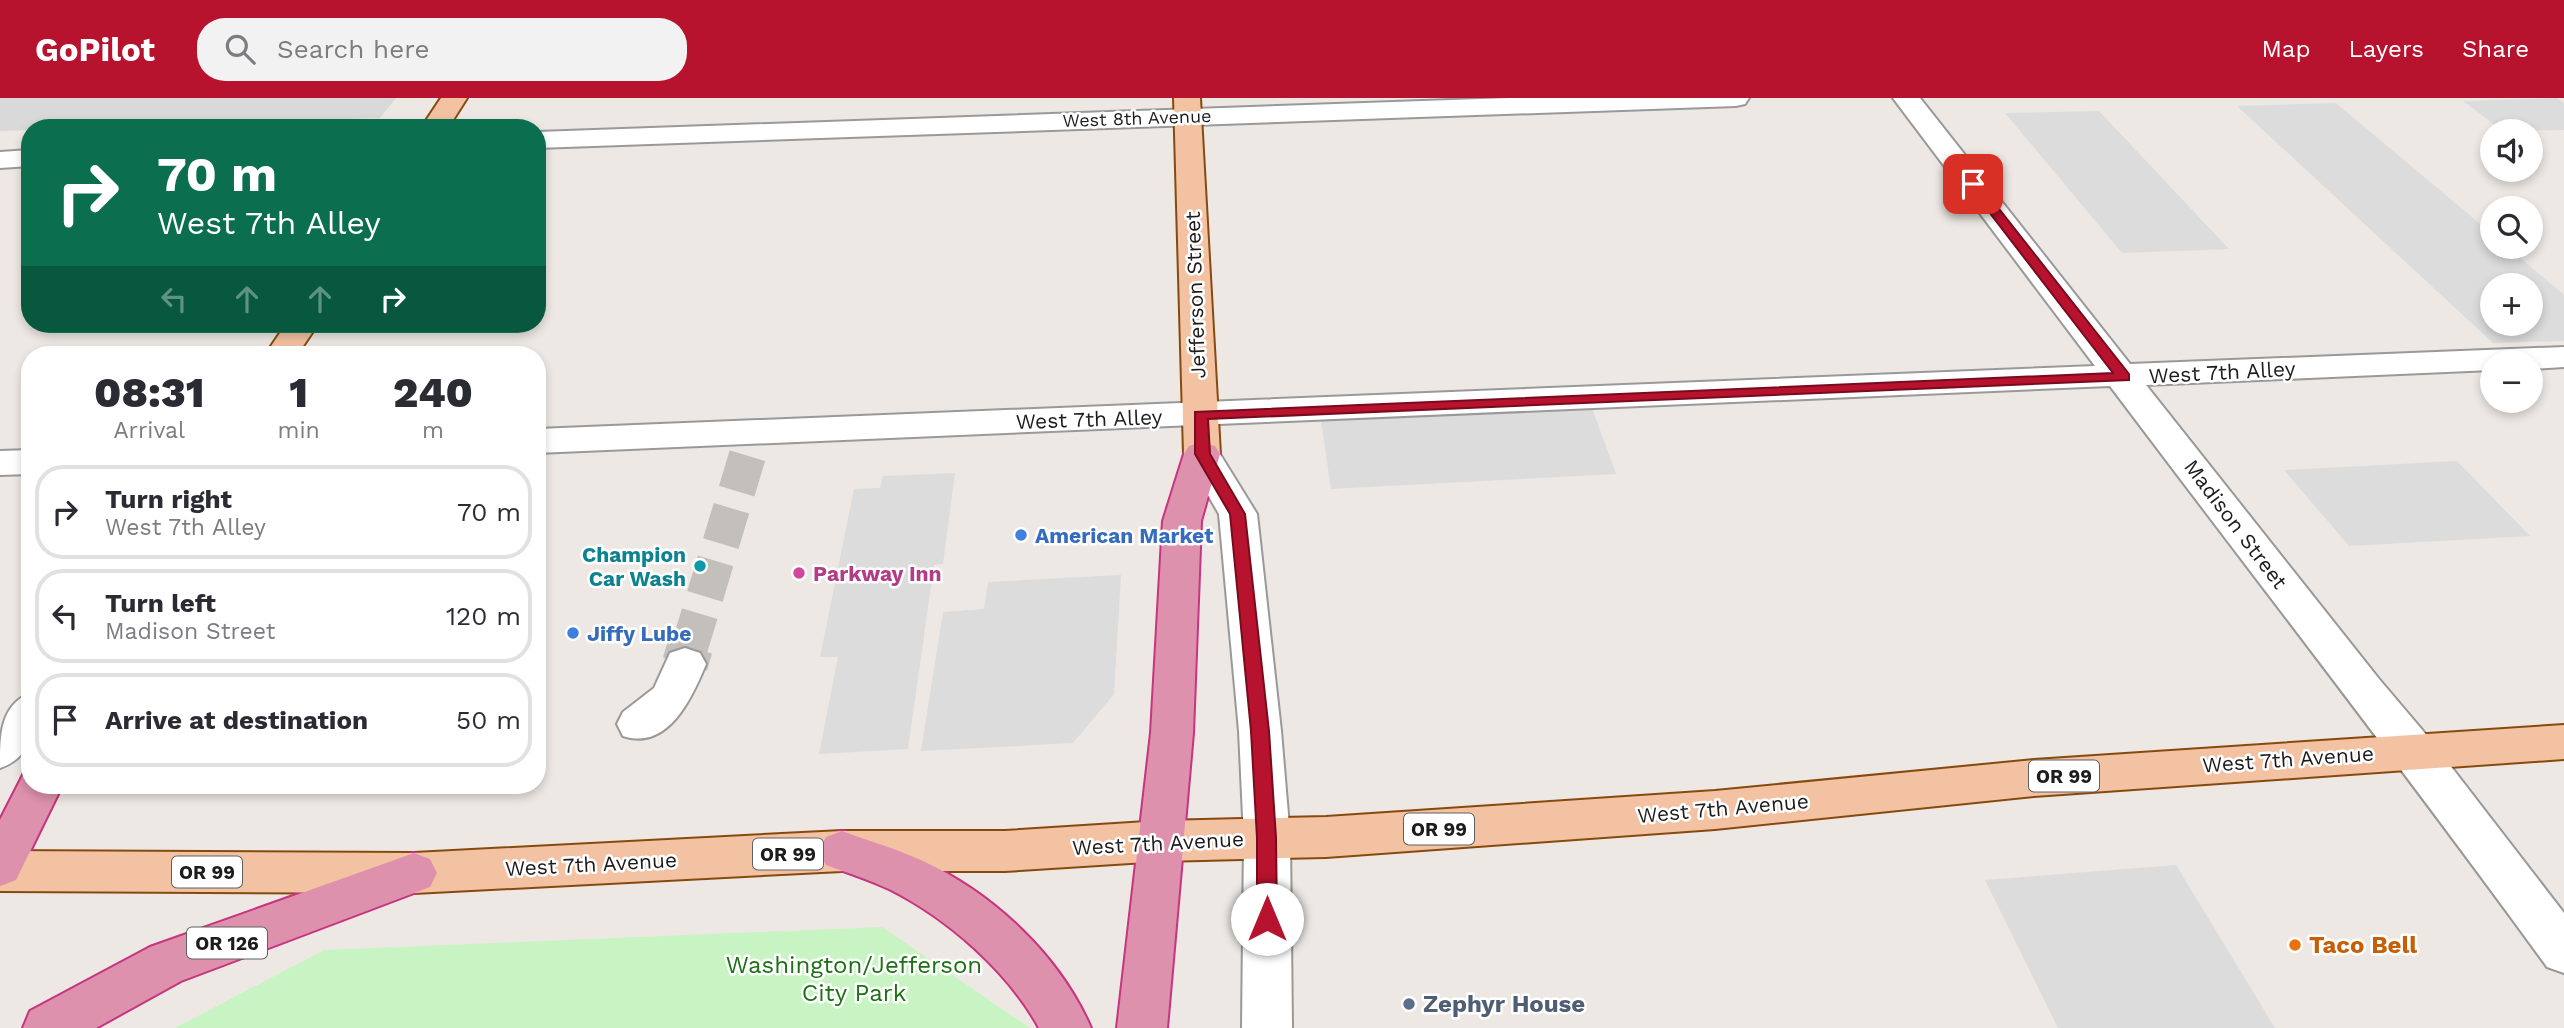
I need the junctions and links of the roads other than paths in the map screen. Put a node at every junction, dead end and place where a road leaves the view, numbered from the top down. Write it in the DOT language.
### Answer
graph roads {
  1 [pos="454,98"];
  2 [pos="1736,98"];
  3 [pos="1906,98"];
  4 [pos="1187,107"];
  5 [pos="440,119"];
  6 [pos="546,140"];
  7 [pos="21,159"];
  8 [pos="0,160"];
  9 [pos="2564,357"];
  10 [pos="2124,377"];
  11 [pos="1201,434"];
  12 [pos="546,441"];
  13 [pos="21,462"];
  14 [pos="0,463"];
  15 [pos="685,664"];
  16 [pos="21,722"];
  17 [pos="638,724"];
  18 [pos="2564,742"];
  19 [pos="0,750"];
  20 [pos="2414,750"];
  21 [pos="36,794"];
  22 [pos="1267,838"];
  23 [pos="1162,841"];
  24 [pos="842,851"];
  25 [pos="0,868"];
  26 [pos="414,873"];
  27 [pos="2564,951"];
  28 [pos="48,1028"];
  29 [pos="1066,1028"];
  30 [pos="1142,1028"];
  31 [pos="1267,1028"];
  1 -- 5 [label="main road"];
  2 -- 4 [label="street, West 8th Avenue"];
  3 -- 10 [label="street, Madison Street"];
  4 -- 6 [label="street, West 8th Avenue"];
  4 -- 11 [label="main road, Jefferson Street"];
  7 -- 8 [label="street"];
  9 -- 10 [label="street, West 7th Alley"];
  10 -- 11 [label="street, West 7th Alley"];
  10 -- 20 [label="street, Madison Street"];
  11 -- 12 [label="street, West 7th Alley"];
  11 -- 22 [label="street, Jefferson Street"];
  11 -- 23 [label="highway"];
  13 -- 14 [label="street"];
  15 -- 17 [label="street"];
  16 -- 19 [label="street"];
  18 -- 20 [label="main road, West 7th Avenue / OR 99"];
  20 -- 22 [label="main road, West 7th Avenue / OR 99"];
  20 -- 27 [label="street, Madison Street"];
  21 -- 25 [label="highway"];
  22 -- 23 [label="main road, West 7th Avenue / OR 99"];
  22 -- 31 [label="street, Jefferson Street"];
  23 -- 24 [label="main road, West 7th Avenue / OR 99"];
  23 -- 30 [label="highway"];
  24 -- 26 [label="main road, West 7th Avenue / OR 99"];
  24 -- 29 [label="highway"];
  25 -- 26 [label="main road, West 7th Avenue / OR 99"];
  26 -- 28 [label="highway, OR 126"];
}
